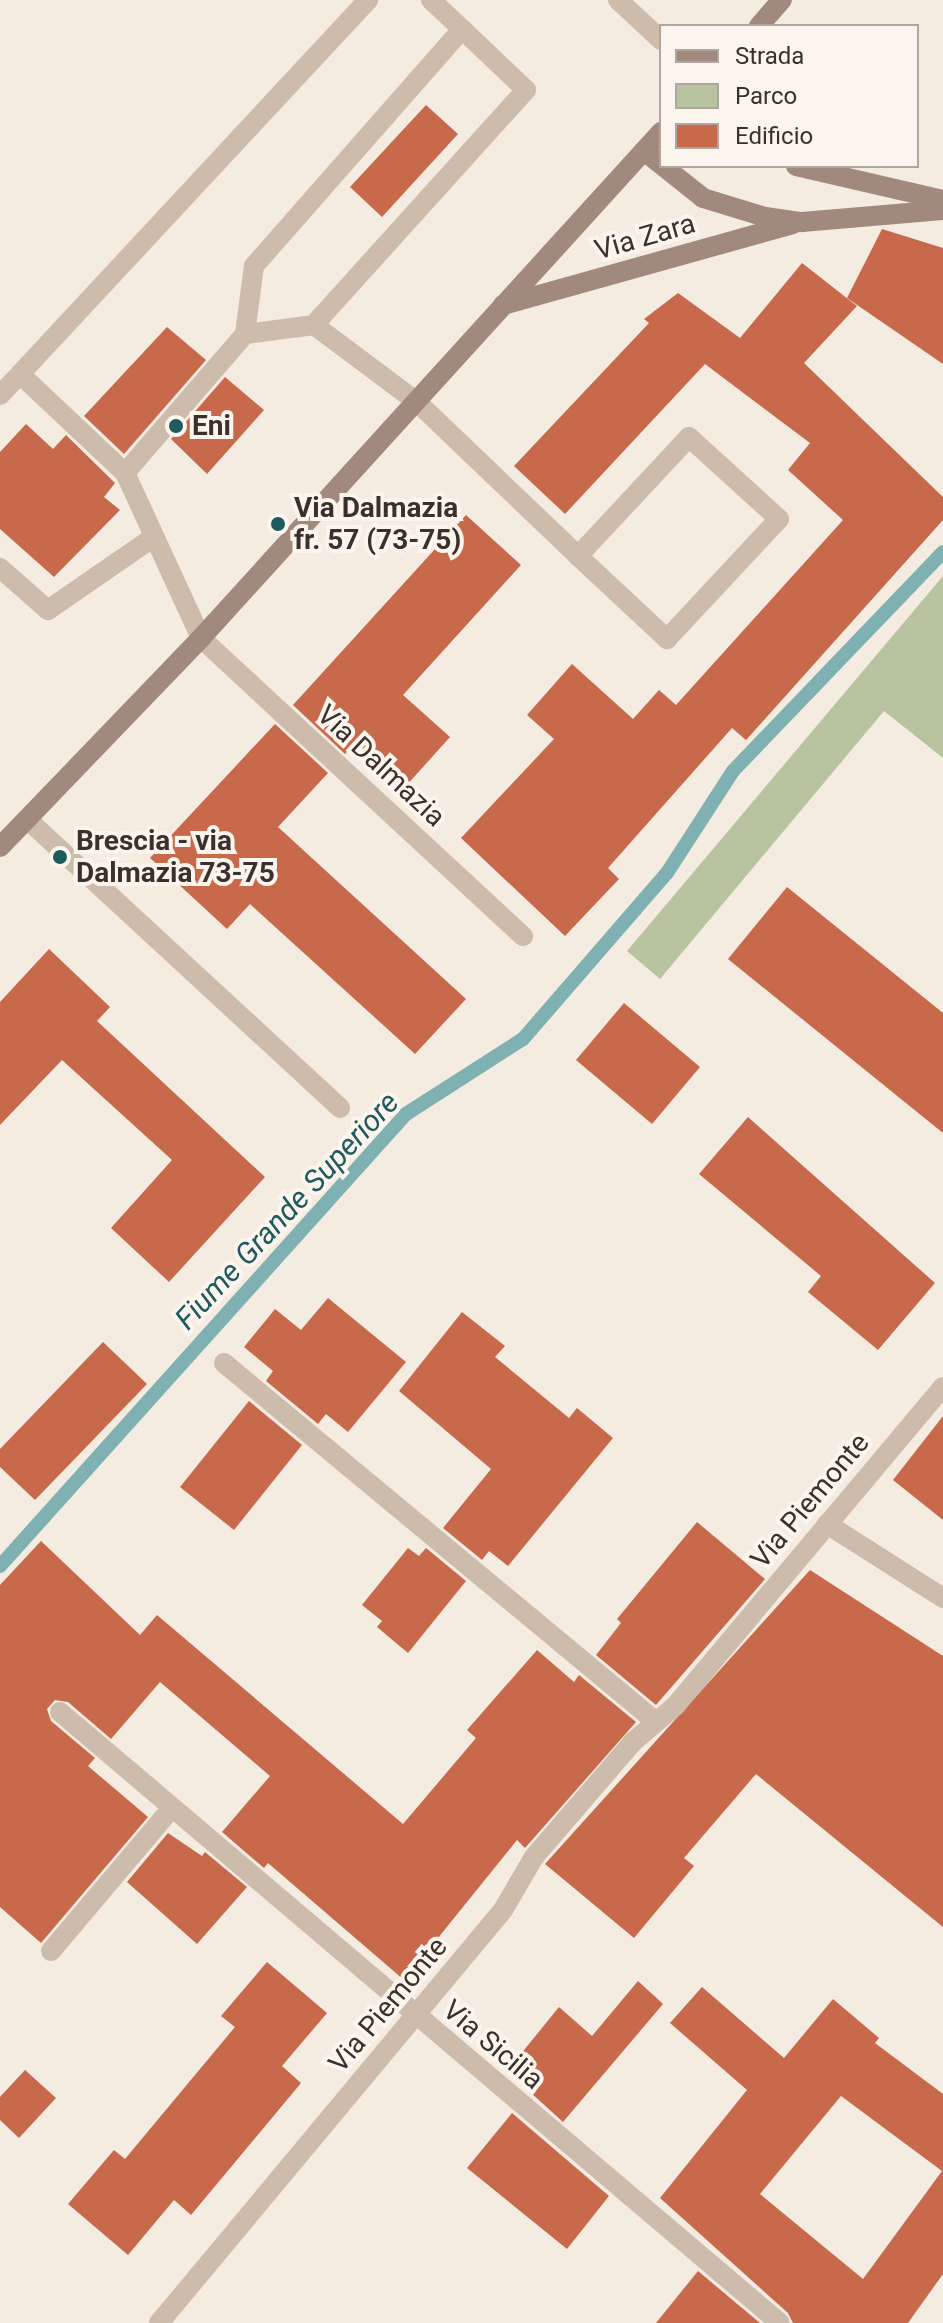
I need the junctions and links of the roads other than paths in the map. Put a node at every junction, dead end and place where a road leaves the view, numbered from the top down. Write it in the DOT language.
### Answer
graph roads {
  1 [pos="368,0"];
  2 [pos="431,0"];
  3 [pos="618,0"];
  4 [pos="782,0"];
  5 [pos="761,24"];
  6 [pos="462,29"];
  7 [pos="659,38"];
  8 [pos="659,134"];
  9 [pos="644,151"];
  10 [pos="659,165"];
  11 [pos="662,168"];
  12 [pos="806,168"];
  13 [pos="857,168"];
  14 [pos="887,185"];
  15 [pos="943,200"];
  16 [pos="943,210"];
  17 [pos="802,222"];
  18 [pos="503,305"];
  19 [pos="314,325"];
  20 [pos="245,334"];
  21 [pos="20,374"];
  22 [pos="0,395"];
  23 [pos="417,402"];
  24 [pos="125,473"];
  25 [pos="154,537"];
  26 [pos="578,556"];
  27 [pos="0,568"];
  28 [pos="201,638"];
  29 [pos="27,819"];
  30 [pos="0,847"];
  31 [pos="523,936"];
  32 [pos="340,1108"];
  33 [pos="224,1363"];
  34 [pos="943,1387"];
  35 [pos="827,1524"];
  36 [pos="943,1598"];
  37 [pos="60,1712"];
  38 [pos="655,1721"];
  39 [pos="172,1808"];
  40 [pos="51,1951"];
  41 [pos="415,2016"];
  42 [pos="159,2323"];
  43 [pos="780,2323"];
  1 -- 21 [label="street"];
  2 -- 6 [label="street"];
  3 -- 7 [label="street"];
  4 -- 5 [label="main road"];
  6 -- 19 [label="street"];
  6 -- 20 [label="street"];
  8 -- 9 [label="main road"];
  9 -- 10 [label="main road, Via Zara"];
  9 -- 18 [label="main road"];
  11 -- 17 [label="main road, Via Zara"];
  12 -- 14 [label="main road"];
  13 -- 14 [label="main road"];
  14 -- 15 [label="main road"];
  16 -- 17 [label="main road, Via Zara"];
  17 -- 18 [label="main road, Via Zara"];
  18 -- 23 [label="main road"];
  19 -- 20 [label="street"];
  19 -- 23 [label="street"];
  20 -- 24 [label="street"];
  21 -- 22 [label="street"];
  21 -- 24 [label="street"];
  23 -- 26 [label="street"];
  23 -- 28 [label="main road"];
  24 -- 25 [label="street"];
  25 -- 27 [label="street"];
  25 -- 28 [label="street"];
  26 -- 26 [label="street"];
  28 -- 29 [label="main road"];
  28 -- 31 [label="street, Via Dalmazia"];
  29 -- 30 [label="main road"];
  29 -- 32 [label="street"];
  33 -- 38 [label="street"];
  34 -- 35 [label="street, Via Piemonte"];
  35 -- 36 [label="street"];
  35 -- 38 [label="street, Via Piemonte"];
  37 -- 39 [label="street, Via Sicilia"];
  38 -- 41 [label="street, Via Piemonte"];
  39 -- 40 [label="street"];
  39 -- 41 [label="street, Via Sicilia"];
  41 -- 42 [label="street, Via Piemonte"];
  41 -- 43 [label="street, Via Sicilia"];
}
